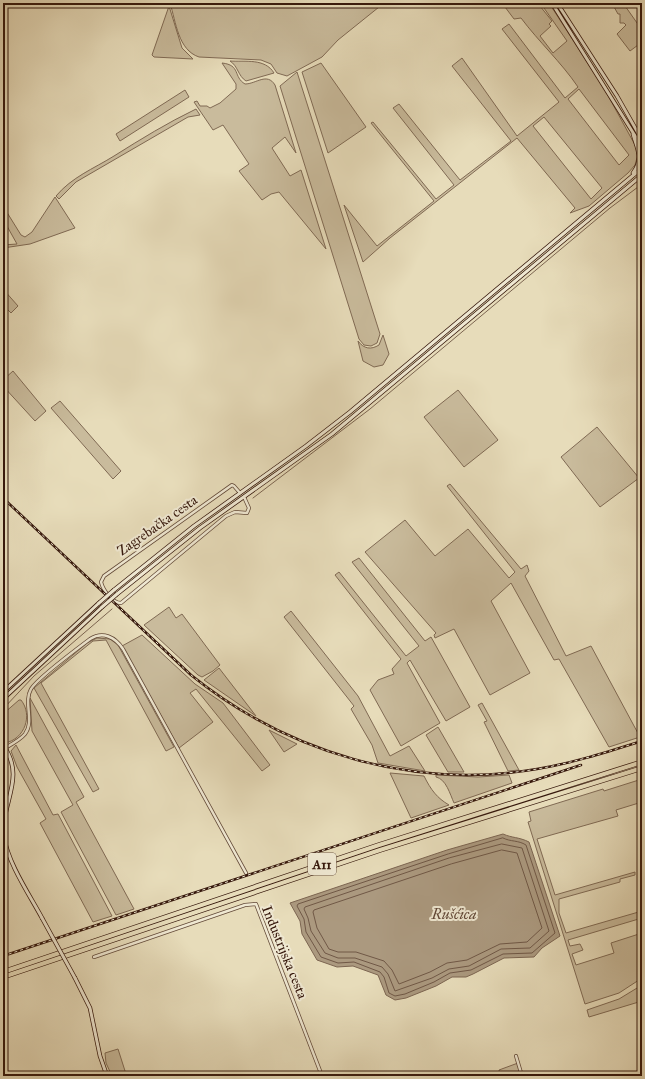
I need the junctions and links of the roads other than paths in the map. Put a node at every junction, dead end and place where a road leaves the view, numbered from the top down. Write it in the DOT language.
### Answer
graph roads {
  1 [pos="552,3"];
  2 [pos="557,3"];
  3 [pos="632,130"];
  4 [pos="642,140"];
  5 [pos="642,147"];
  6 [pos="642,168"];
  7 [pos="642,176"];
  8 [pos="629,179"];
  9 [pos="240,493"];
  10 [pos="244,497"];
  11 [pos="3,692"];
  12 [pos="3,699"];
  13 [pos="4,747"];
  14 [pos="642,762"];
  15 [pos="642,768"];
  16 [pos="246,873"];
  17 [pos="94,958"];
  18 [pos="3,972"];
  19 [pos="3,977"];
  20 [pos="516,1056"];
  21 [pos="107,1076"];
  22 [pos="322,1076"];
  23 [pos="522,1076"];
  1 -- 3 [label="main road"];
  2 -- 4 [label="main road"];
  3 -- 5 [label="main road"];
  3 -- 8 [label="main road"];
  6 -- 8 [label="main road, Zagrebačka cesta"];
  7 -- 10 [label="main road, Zagrebačka cesta"];
  8 -- 9 [label="main road, Zagrebačka cesta"];
  9 -- 10 [label="street, Zagrebačka cesta"];
  9 -- 11 [label="main road, Zagrebačka cesta, bridge"];
  10 -- 12 [label="main road, Zagrebačka cesta, bridge"];
  13 -- 16 [label="street"];
  13 -- 21 [label="main road, bridge"];
  14 -- 18 [label="highway, A11"];
  15 -- 19 [label="highway, A11"];
  17 -- 22 [label="street, Industrijska cesta"];
  20 -- 23 [label="street"];
}
